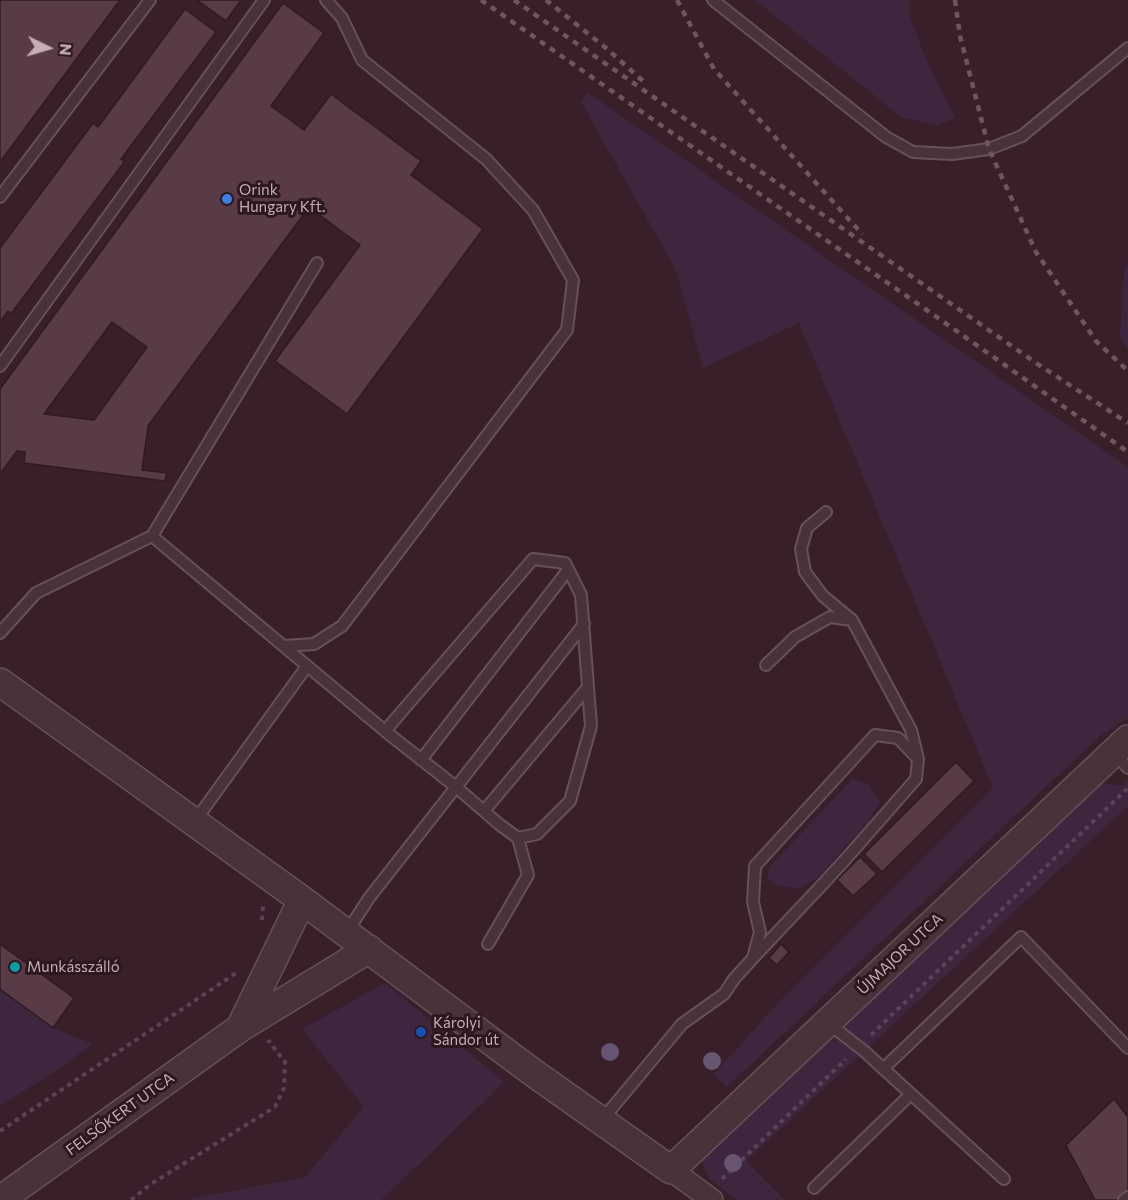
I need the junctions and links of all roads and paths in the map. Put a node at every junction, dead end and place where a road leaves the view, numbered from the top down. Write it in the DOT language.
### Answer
graph roads {
  1 [pos="150,0"];
  2 [pos="264,0"];
  3 [pos="326,0"];
  4 [pos="712,0"];
  5 [pos="1128,48"];
  6 [pos="0,197"];
  7 [pos="317,263"];
  8 [pos="0,366"];
  9 [pos="826,512"];
  10 [pos="152,536"];
  11 [pos="568,570"];
  12 [pos="852,620"];
  13 [pos="584,624"];
  14 [pos="0,633"];
  15 [pos="284,646"];
  16 [pos="766,665"];
  17 [pos="308,666"];
  18 [pos="0,682"];
  19 [pos="588,687"];
  20 [pos="385,731"];
  21 [pos="1123,753"];
  22 [pos="918,759"];
  23 [pos="422,760"];
  24 [pos="456,787"];
  25 [pos="1128,788"];
  26 [pos="484,811"];
  27 [pos="194,822"];
  28 [pos="519,838"];
  29 [pos="263,897"];
  30 [pos="302,900"];
  31 [pos="262,923"];
  32 [pos="347,933"];
  33 [pos="488,944"];
  34 [pos="369,949"];
  35 [pos="753,958"];
  36 [pos="240,970"];
  37 [pos="828,1022"];
  38 [pos="246,1024"];
  39 [pos="859,1047"];
  40 [pos="1128,1048"];
  41 [pos="883,1069"];
  42 [pos="911,1094"];
  43 [pos="602,1120"];
  44 [pos="0,1131"];
  45 [pos="671,1170"];
  46 [pos="1004,1179"];
  47 [pos="813,1188"];
  48 [pos="1128,1197"];
  49 [pos="708,1198"];
  50 [pos="0,1200"];
  51 [pos="131,1200"];
  52 [pos="1124,1200"];
  1 -- 6 [label="lane"];
  2 -- 8 [label="lane"];
  3 -- 15 [label="lane"];
  4 -- 5 [label="lane"];
  7 -- 10 [label="lane"];
  9 -- 12 [label="lane"];
  10 -- 14 [label="lane"];
  10 -- 15 [label="lane"];
  11 -- 13 [label="lane"];
  11 -- 20 [label="lane"];
  11 -- 23 [label="lane"];
  12 -- 16 [label="lane"];
  12 -- 22 [label="lane"];
  13 -- 19 [label="lane"];
  13 -- 24 [label="lane"];
  15 -- 17 [label="lane"];
  17 -- 20 [label="lane"];
  17 -- 27 [label="lane"];
  18 -- 27 [label="street"];
  19 -- 26 [label="lane"];
  19 -- 28 [label="lane"];
  20 -- 23 [label="lane"];
  21 -- 37 [label="street, ÚJMAJOR UTCA"];
  22 -- 35 [label="lane"];
  22 -- 35 [label="lane"];
  23 -- 24 [label="lane"];
  24 -- 26 [label="lane"];
  24 -- 32 [label="lane"];
  25 -- 39 [label="path"];
  26 -- 28 [label="lane"];
  27 -- 30 [label="street"];
  28 -- 33 [label="lane"];
  29 -- 31 [label="path"];
  30 -- 32 [label="street"];
  30 -- 38 [label="street, FELSŐKERT UTCA"];
  32 -- 34 [label="street"];
  34 -- 38 [label="street, FELSŐKERT UTCA"];
  34 -- 43 [label="street"];
  35 -- 43 [label="lane"];
  36 -- 44 [label="path"];
  37 -- 39 [label="lane"];
  37 -- 45 [label="street, ÚJMAJOR UTCA"];
  38 -- 50 [label="street, FELSŐKERT UTCA"];
  38 -- 51 [label="path"];
  39 -- 41 [label="lane"];
  39 -- 49 [label="path"];
  40 -- 41 [label="lane"];
  41 -- 42 [label="lane"];
  42 -- 46 [label="lane"];
  42 -- 47 [label="lane"];
  43 -- 45 [label="street"];
  45 -- 49 [label="street"];
  48 -- 52 [label="lane"];
}
